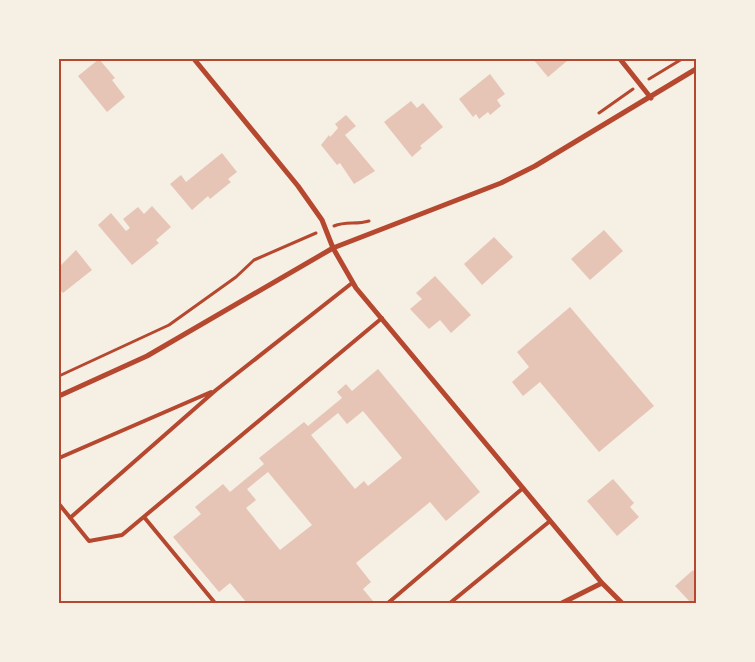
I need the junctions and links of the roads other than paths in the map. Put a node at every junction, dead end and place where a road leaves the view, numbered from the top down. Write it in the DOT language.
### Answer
graph roads {
  1 [pos="194,59"];
  2 [pos="620,59"];
  3 [pos="696,69"];
  4 [pos="651,98"];
  5 [pos="333,248"];
  6 [pos="352,283"];
  7 [pos="382,318"];
  8 [pos="216,390"];
  9 [pos="59,396"];
  10 [pos="59,458"];
  11 [pos="523,488"];
  12 [pos="59,504"];
  13 [pos="144,517"];
  14 [pos="70,518"];
  15 [pos="550,520"];
  16 [pos="602,583"];
  17 [pos="394,598"];
  18 [pos="215,603"];
  19 [pos="388,603"];
  20 [pos="398,603"];
  21 [pos="450,603"];
  22 [pos="562,603"];
  23 [pos="622,603"];
  1 -- 5 [label="street"];
  2 -- 4 [label="street"];
  3 -- 4 [label="street"];
  4 -- 5 [label="street"];
  5 -- 6 [label="street"];
  5 -- 9 [label="street"];
  6 -- 7 [label="street"];
  6 -- 8 [label="lane"];
  7 -- 11 [label="street"];
  7 -- 13 [label="lane"];
  8 -- 10 [label="lane"];
  8 -- 14 [label="lane"];
  11 -- 15 [label="street"];
  11 -- 17 [label="lane"];
  12 -- 14 [label="lane"];
  13 -- 14 [label="lane"];
  13 -- 18 [label="lane"];
  15 -- 16 [label="street"];
  15 -- 21 [label="lane"];
  16 -- 22 [label="street"];
  16 -- 23 [label="street"];
  17 -- 19 [label="lane"];
  17 -- 20 [label="lane"];
}
